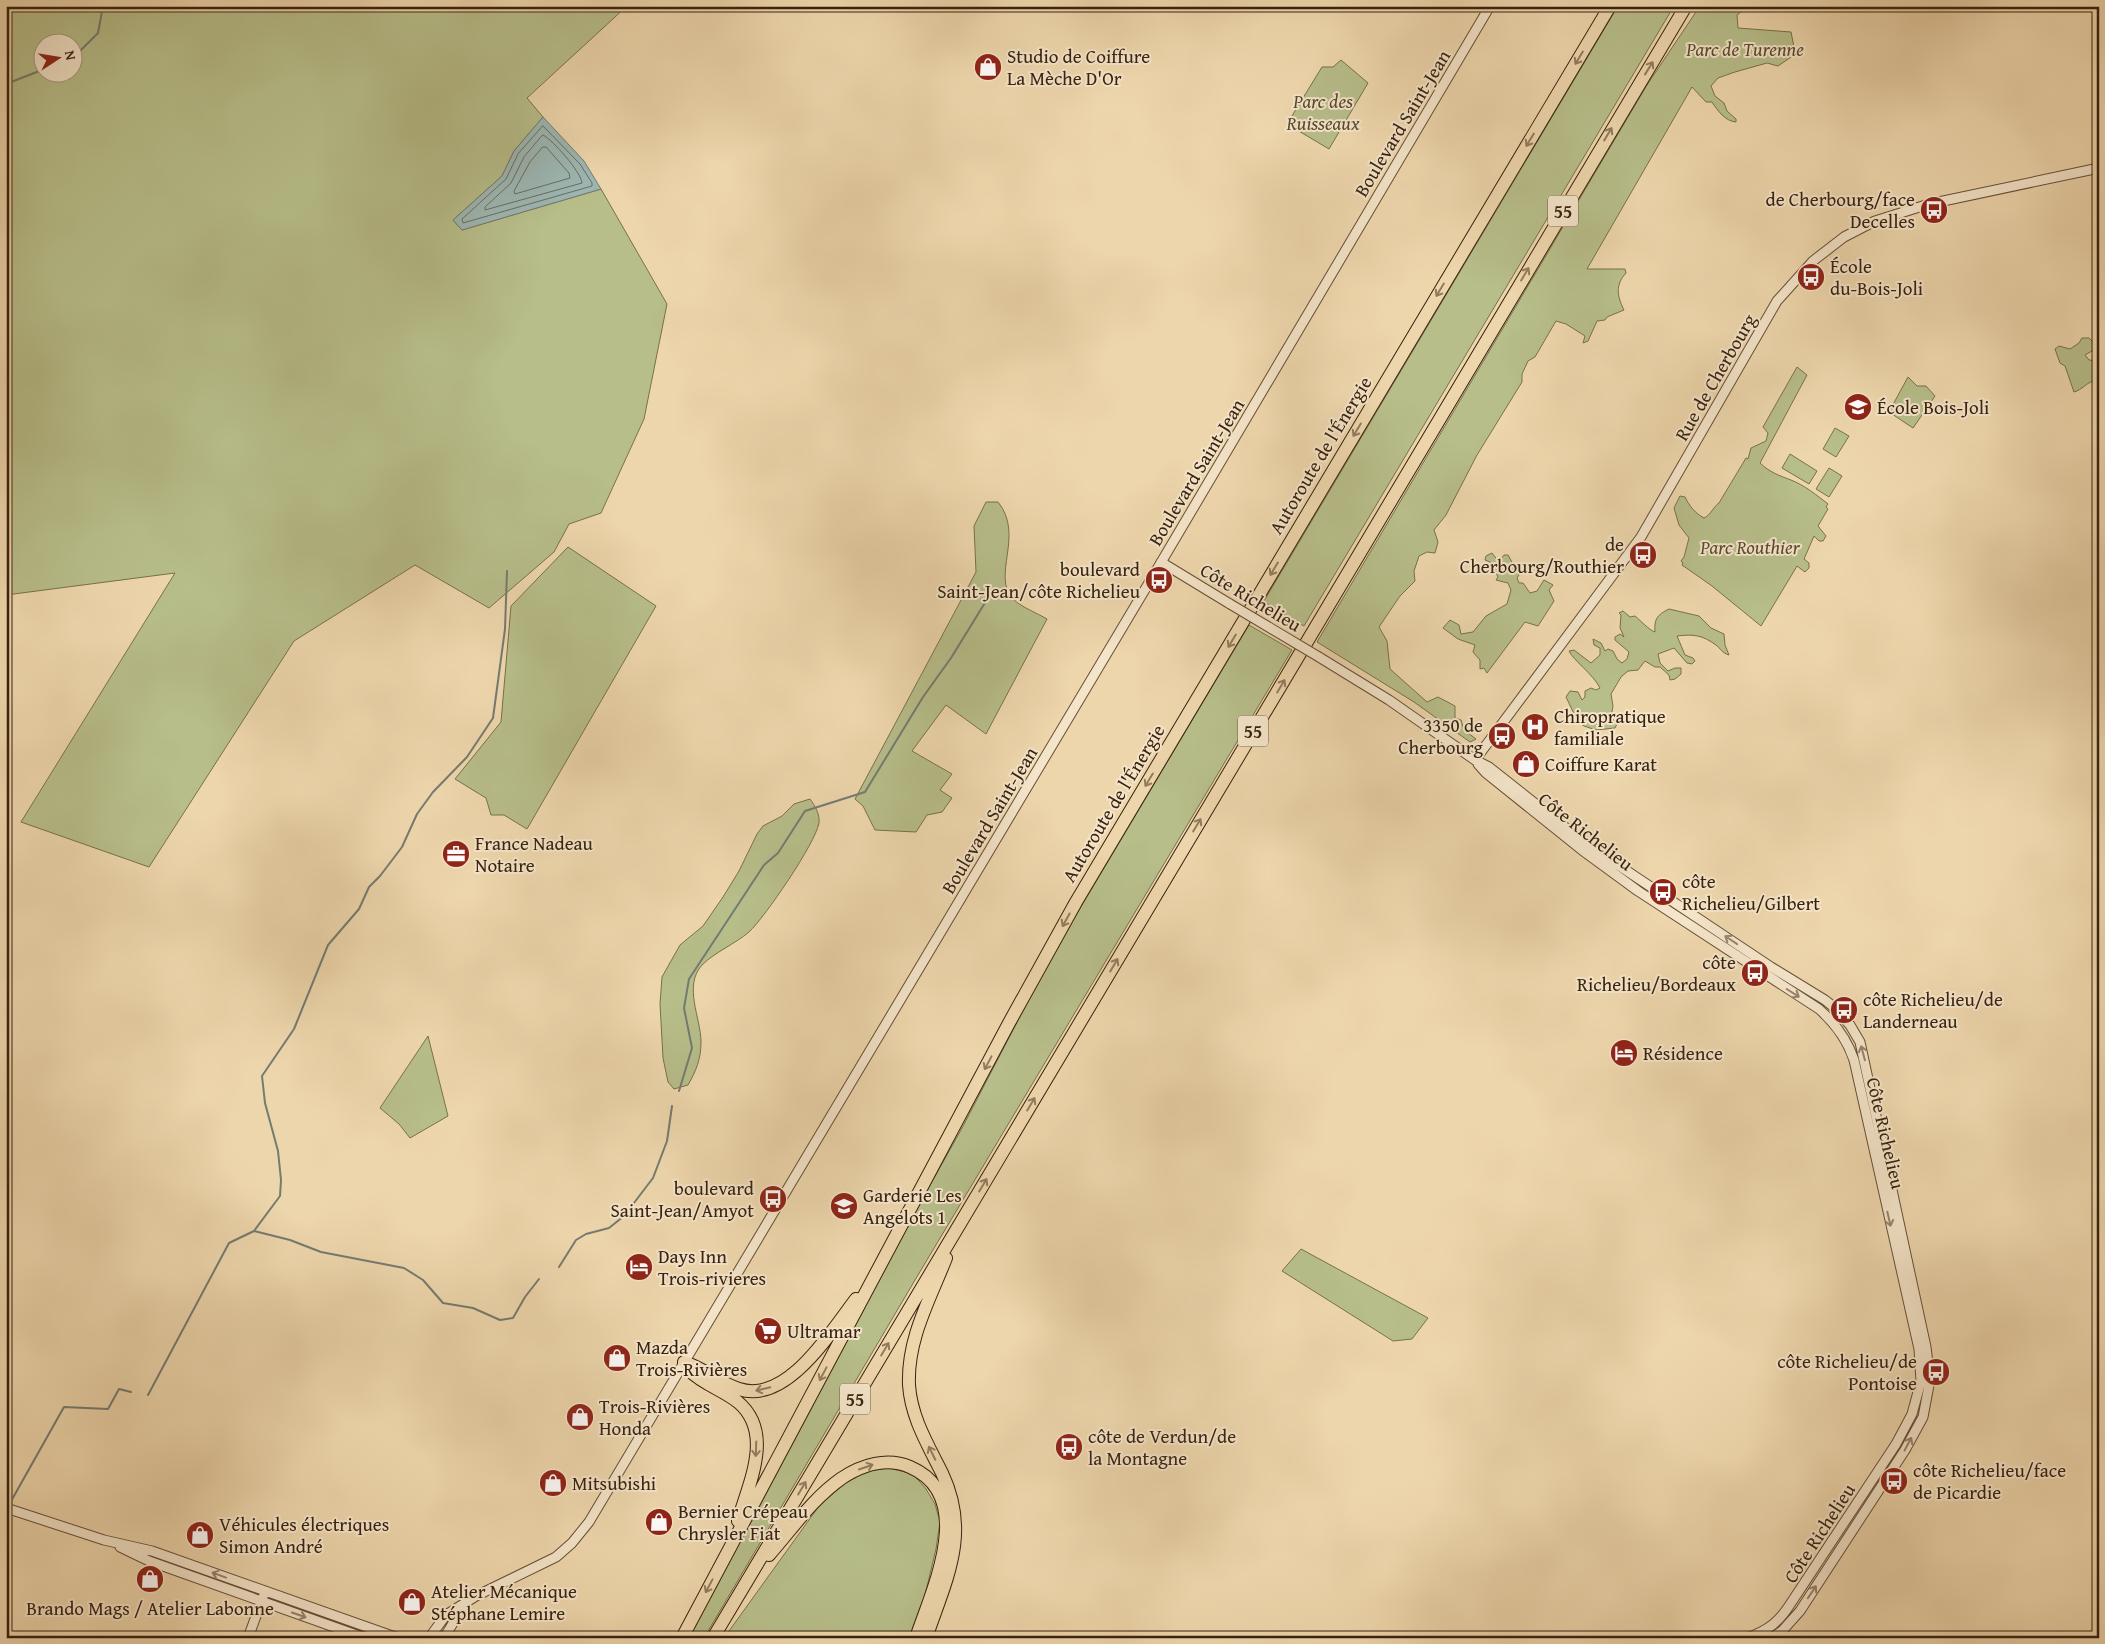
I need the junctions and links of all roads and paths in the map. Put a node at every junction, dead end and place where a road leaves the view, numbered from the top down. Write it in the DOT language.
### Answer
graph roads {
  1 [pos="1490,6"];
  2 [pos="1687,6"];
  3 [pos="1607,10"];
  4 [pos="2099,168"];
  5 [pos="1161,562"];
  6 [pos="1475,760"];
  7 [pos="960,1223"];
  8 [pos="879,1269"];
  9 [pos="684,1362"];
  10 [pos="6,1508"];
  11 [pos="104,1540"];
  12 [pos="732,1543"];
  13 [pos="750,1575"];
  14 [pos="265,1592"];
  15 [pos="261,1601"];
  16 [pos="468,1601"];
  17 [pos="248,1638"];
  18 [pos="365,1638"];
  19 [pos="398,1638"];
  20 [pos="429,1638"];
  21 [pos="444,1638"];
  22 [pos="682,1638"];
  23 [pos="713,1638"];
  24 [pos="916,1638"];
  25 [pos="926,1638"];
  26 [pos="1747,1638"];
  27 [pos="1772,1638"];
  1 -- 5 [label="street, Boulevard Saint-Jean"];
  7 -- 2 [label="highway, 55, one-way"];
  3 -- 8 [label="highway, Autoroute de l'Énergie / 55, one-way"];
  4 -- 6 [label="street, Rue de Cherbourg"];
  5 -- 6 [label="street, Côte Richelieu, bridge"];
  5 -- 9 [label="street, Boulevard Saint-Jean"];
  6 -- 26 [label="street, Côte Richelieu, one-way"];
  27 -- 6 [label="street, Côte Richelieu, one-way"];
  13 -- 7 [label="highway, 55, one-way"];
  25 -- 7 [label="highway, one-way"];
  8 -- 9 [label="highway, one-way"];
  8 -- 12 [label="highway, Autoroute de l'Énergie / 55, one-way"];
  9 -- 12 [label="highway, one-way"];
  9 -- 16 [label="street, Boulevard Saint-Jean"];
  10 -- 11 [label="street"];
  14 -- 11 [label="street, one-way"];
  11 -- 15 [label="street"];
  12 -- 22 [label="highway, Autoroute de l'Énergie / 55, one-way"];
  13 -- 23 [label="highway, 55"];
  13 -- 24 [label="highway, one-way"];
  14 -- 15 [label="street"];
  14 -- 19 [label="street"];
  15 -- 17 [label="street"];
  15 -- 18 [label="street, one-way"];
  16 -- 20 [label="street, Boulevard Saint-Jean"];
  16 -- 21 [label="street, Boulevard Saint-Jean"];
}
